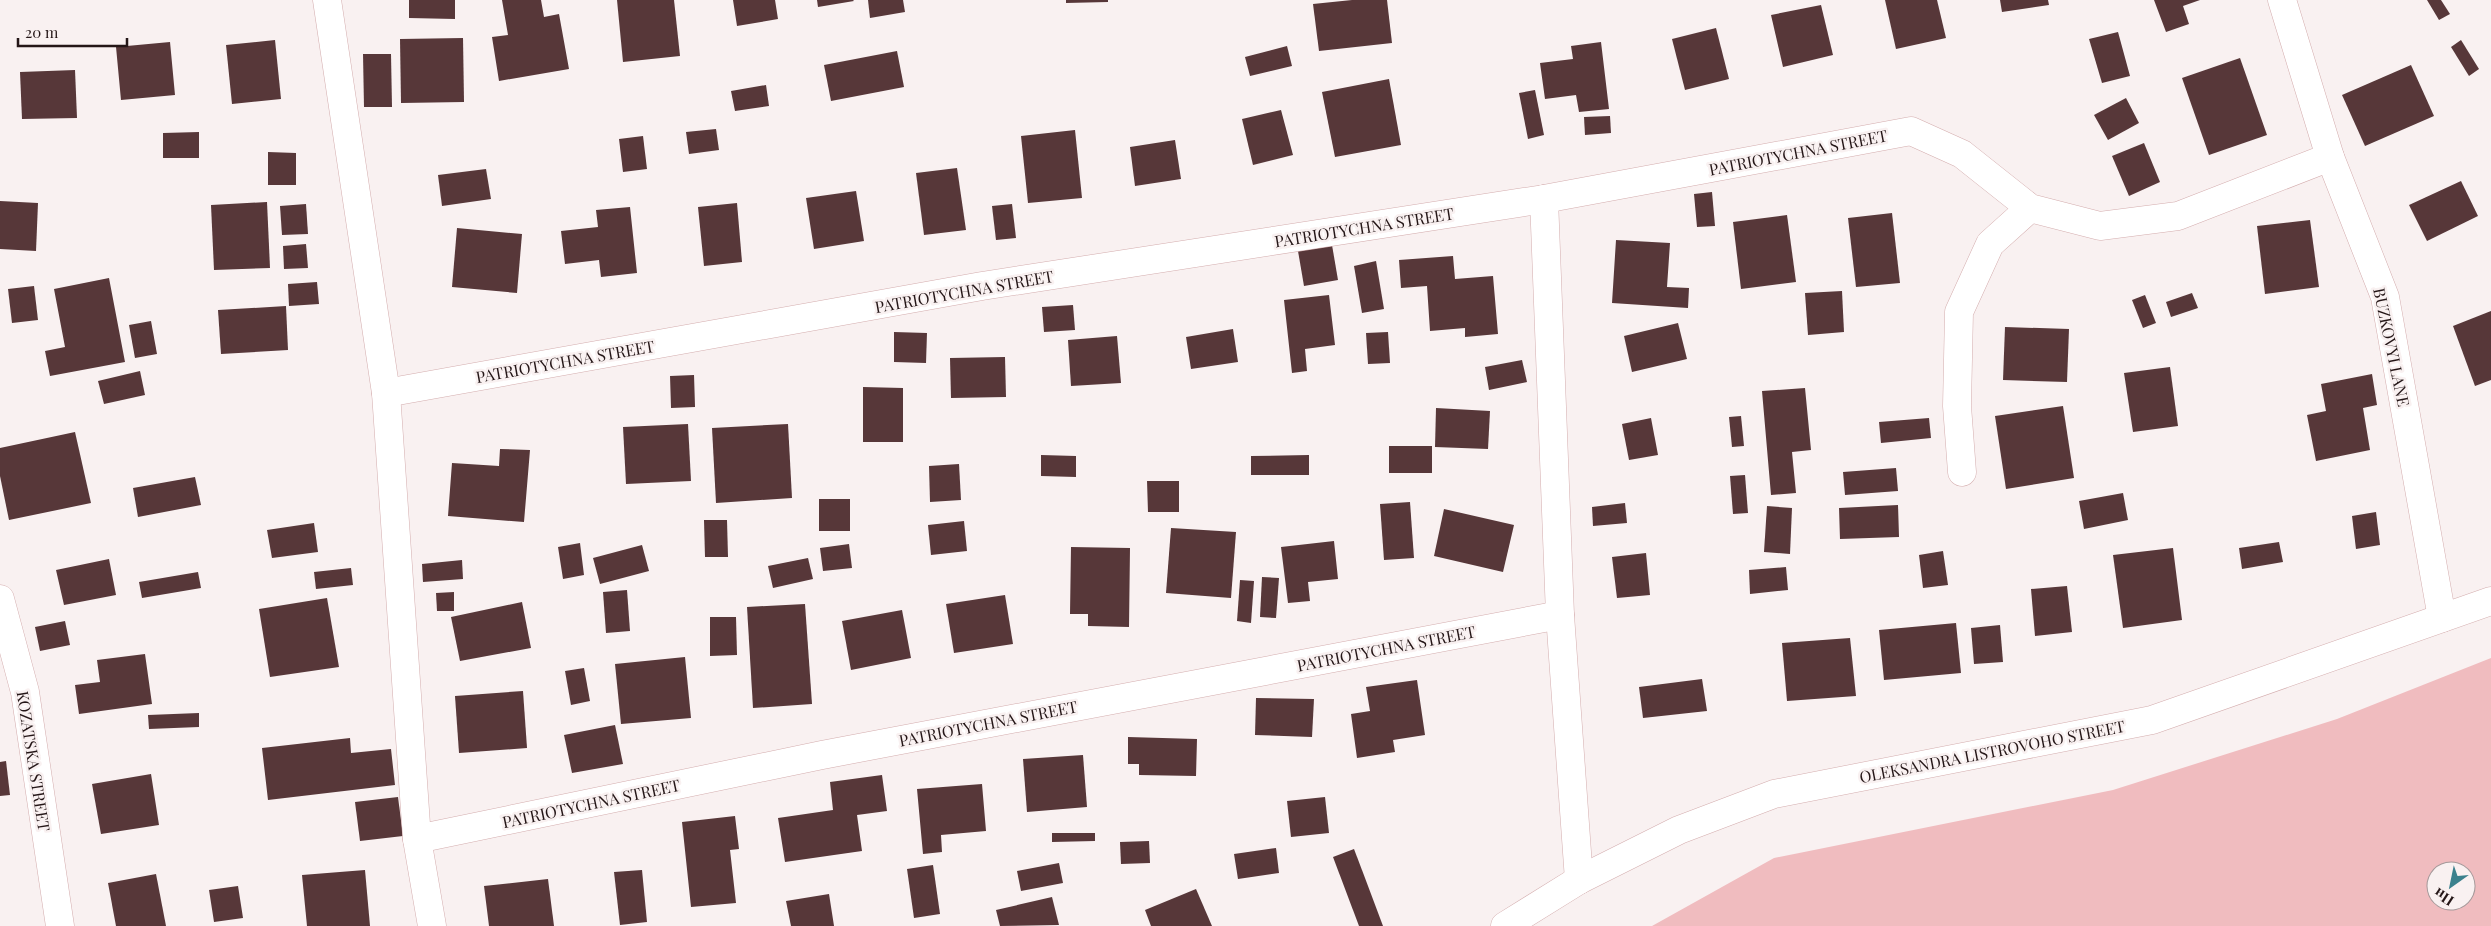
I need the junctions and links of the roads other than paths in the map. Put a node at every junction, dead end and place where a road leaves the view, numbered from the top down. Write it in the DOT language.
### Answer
graph roads {
  1 [pos="327,0"];
  2 [pos="2282,0"];
  3 [pos="2330,157"];
  4 [pos="1544,200"];
  5 [pos="2030,208"];
  6 [pos="386,393"];
  7 [pos="1962,472"];
  8 [pos="0,598"];
  9 [pos="2491,602"];
  10 [pos="1560,615"];
  11 [pos="2442,618"];
  12 [pos="417,839"];
  13 [pos="1579,880"];
  14 [pos="60,926"];
  15 [pos="432,926"];
  16 [pos="1505,926"];
  1 -- 6 [label="street"];
  2 -- 3 [label="street, BUZKOVYI LANE"];
  3 -- 5 [label="street, PATRIOTYCHNA STREET"];
  3 -- 11 [label="street, BUZKOVYI LANE"];
  4 -- 5 [label="street, PATRIOTYCHNA STREET"];
  4 -- 6 [label="street, PATRIOTYCHNA STREET"];
  4 -- 10 [label="street"];
  5 -- 7 [label="street"];
  6 -- 12 [label="street"];
  8 -- 14 [label="street, KOZATSKA STREET"];
  9 -- 11 [label="street, OLEKSANDRA LISTROVOHO STREET"];
  10 -- 12 [label="street, PATRIOTYCHNA STREET"];
  10 -- 13 [label="street"];
  11 -- 13 [label="street, OLEKSANDRA LISTROVOHO STREET"];
  12 -- 15 [label="street"];
  13 -- 16 [label="street, OLEKSANDRA LISTROVOHO STREET"];
}
